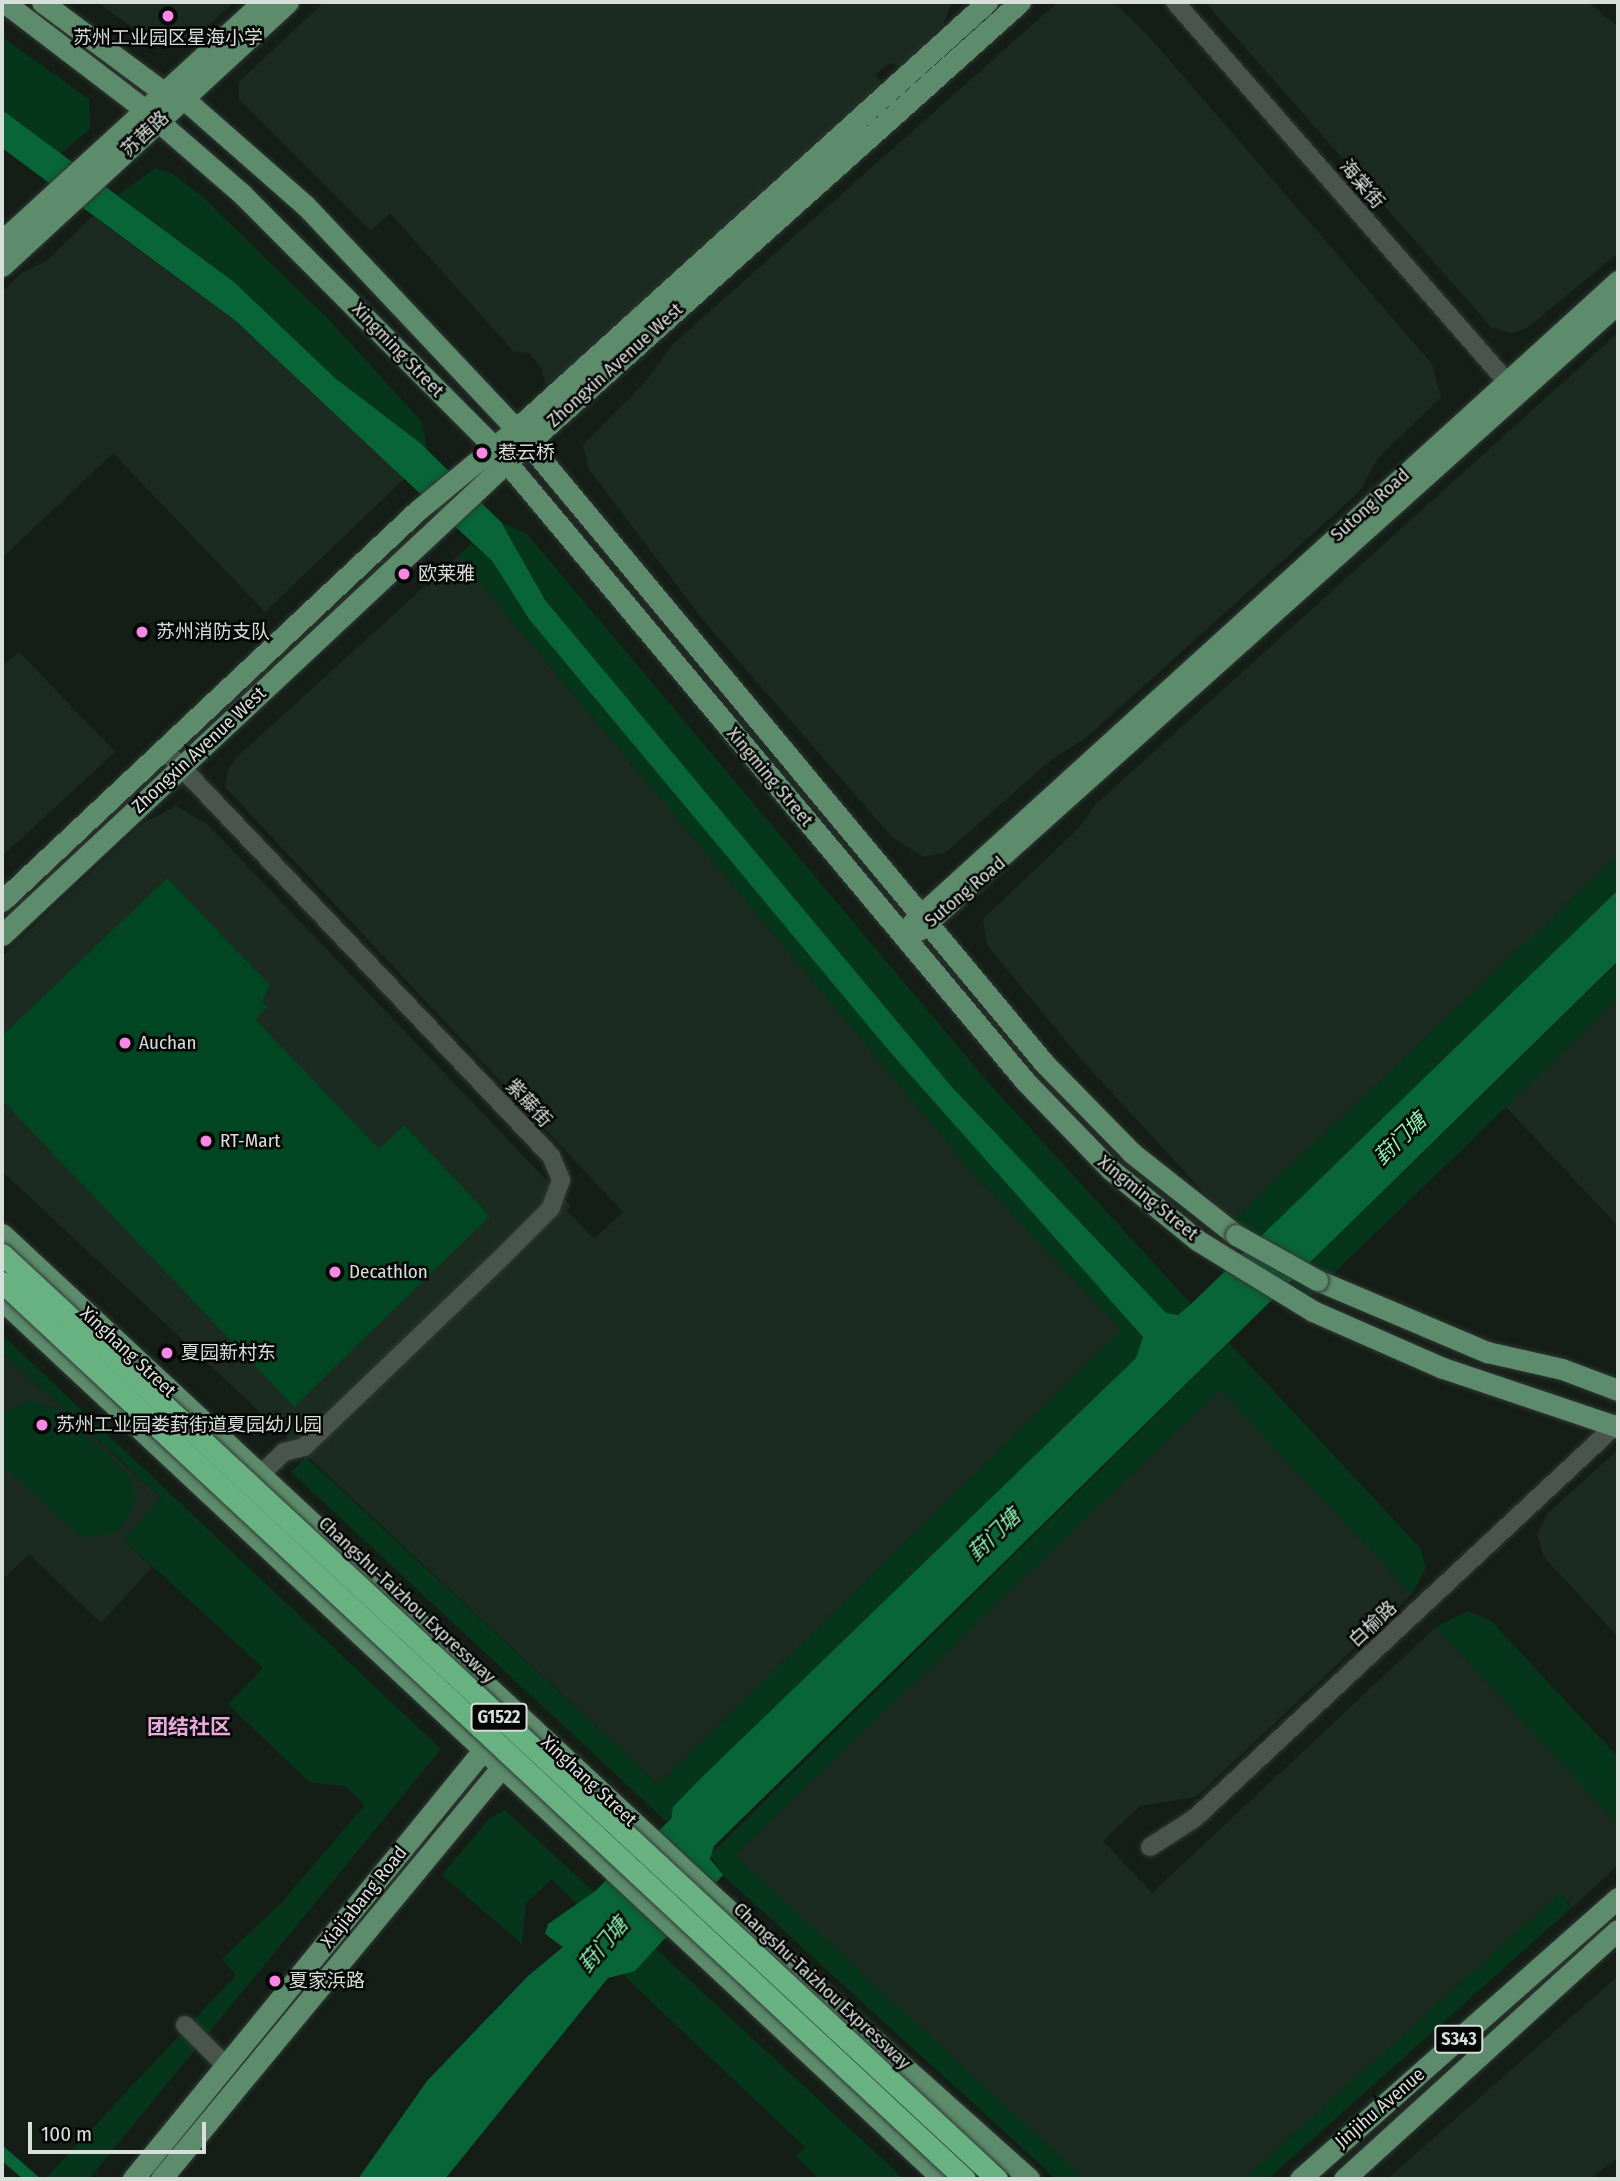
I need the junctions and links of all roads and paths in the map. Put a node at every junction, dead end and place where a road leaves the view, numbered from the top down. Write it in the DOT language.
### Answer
graph roads {
  1 [pos="4,2"];
  2 [pos="42,2"];
  3 [pos="263,2"];
  4 [pos="288,2"];
  5 [pos="987,2"];
  6 [pos="1020,2"];
  7 [pos="1175,2"];
  8 [pos="173,95"];
  9 [pos="151,115"];
  10 [pos="54,206"];
  11 [pos="2,241"];
  12 [pos="2,266"];
  13 [pos="1618,281"];
  14 [pos="1618,303"];
  15 [pos="1513,388"];
  16 [pos="522,436"];
  17 [pos="500,454"];
  18 [pos="163,749"];
  19 [pos="181,767"];
  20 [pos="2,901"];
  21 [pos="924,919"];
  22 [pos="2,935"];
  23 [pos="904,936"];
  24 [pos="2,1234"];
  25 [pos="2,1254"];
  26 [pos="2,1282"];
  27 [pos="2,1300"];
  28 [pos="1618,1390"];
  29 [pos="1617,1425"];
  30 [pos="260,1475"];
  31 [pos="515,1713"];
  32 [pos="532,1729"];
  33 [pos="484,1749"];
  34 [pos="503,1766"];
  35 [pos="1150,1847"];
  36 [pos="1618,1898"];
  37 [pos="1618,1930"];
  38 [pos="309,1964"];
  39 [pos="328,1978"];
  40 [pos="185,2025"];
  41 [pos="226,2066"];
  42 [pos="133,2179"];
  43 [pos="161,2179"];
  44 [pos="943,2179"];
  45 [pos="965,2179"];
  46 [pos="997,2179"];
  47 [pos="1029,2179"];
  48 [pos="1300,2179"];
  49 [pos="1344,2179"];
  1 -- 9 [label="main road, Xingming Street"];
  2 -- 8 [label="main road, Xingming Street"];
  3 -- 8 [label="main road"];
  4 -- 8 [label="main road, 苏茜路"];
  5 -- 16 [label="main road, Zhongxin Avenue West"];
  6 -- 16 [label="main road, Zhongxin Avenue West"];
  7 -- 15 [label="street, 海棠街"];
  8 -- 9 [label="main road, 苏茜路"];
  8 -- 16 [label="main road, Xingming Street"];
  9 -- 10 [label="main road, 苏茜路"];
  9 -- 17 [label="main road, Xingming Street"];
  10 -- 11 [label="main road"];
  10 -- 12 [label="main road, 苏茜路"];
  13 -- 15 [label="main road, Sutong Road"];
  14 -- 15 [label="main road, Sutong Road"];
  15 -- 21 [label="main road, Sutong Road"];
  16 -- 17 [label="main road, Zhongxin Avenue West"];
  16 -- 21 [label="main road, Xingming Street"];
  17 -- 18 [label="main road, Zhongxin Avenue West"];
  17 -- 19 [label="main road, Zhongxin Avenue West"];
  17 -- 23 [label="main road, Xingming Street"];
  18 -- 19 [label="street, 紫藤街"];
  18 -- 20 [label="main road, Zhongxin Avenue West"];
  19 -- 22 [label="main road, Zhongxin Avenue West"];
  19 -- 30 [label="street, 紫藤街"];
  21 -- 23 [label="main road, Sutong Road"];
  21 -- 28 [label="main road, Xingming Street, bridge"];
  23 -- 29 [label="main road, Xingming Street"];
  24 -- 30 [label="main road, Xinghang Street"];
  25 -- 46 [label="highway, Changshu-Taizhou Expressway / G1522, bridge"];
  26 -- 45 [label="highway, G1522, bridge"];
  27 -- 33 [label="main road"];
  29 -- 35 [label="street, 白榆路"];
  30 -- 31 [label="main road, Xinghang Street"];
  31 -- 32 [label="main road, Xinghang Street"];
  31 -- 33 [label="main road, Xiajiabang Road"];
  32 -- 34 [label="main road, Xiajiabang Road"];
  32 -- 47 [label="main road, Xinghang Street"];
  33 -- 34 [label="main road"];
  33 -- 38 [label="main road, Xiajiabang Road"];
  34 -- 39 [label="main road, Xiajiabang Road"];
  34 -- 44 [label="main road"];
  36 -- 48 [label="main road, Jinjihu Avenue / S343"];
  37 -- 49 [label="main road, Jinjihu Avenue / S343"];
  38 -- 39 [label="main road"];
  38 -- 41 [label="main road, Xiajiabang Road"];
  39 -- 43 [label="main road, Xiajiabang Road"];
  40 -- 41 [label="street"];
  41 -- 42 [label="main road, Xiajiabang Road"];
}
